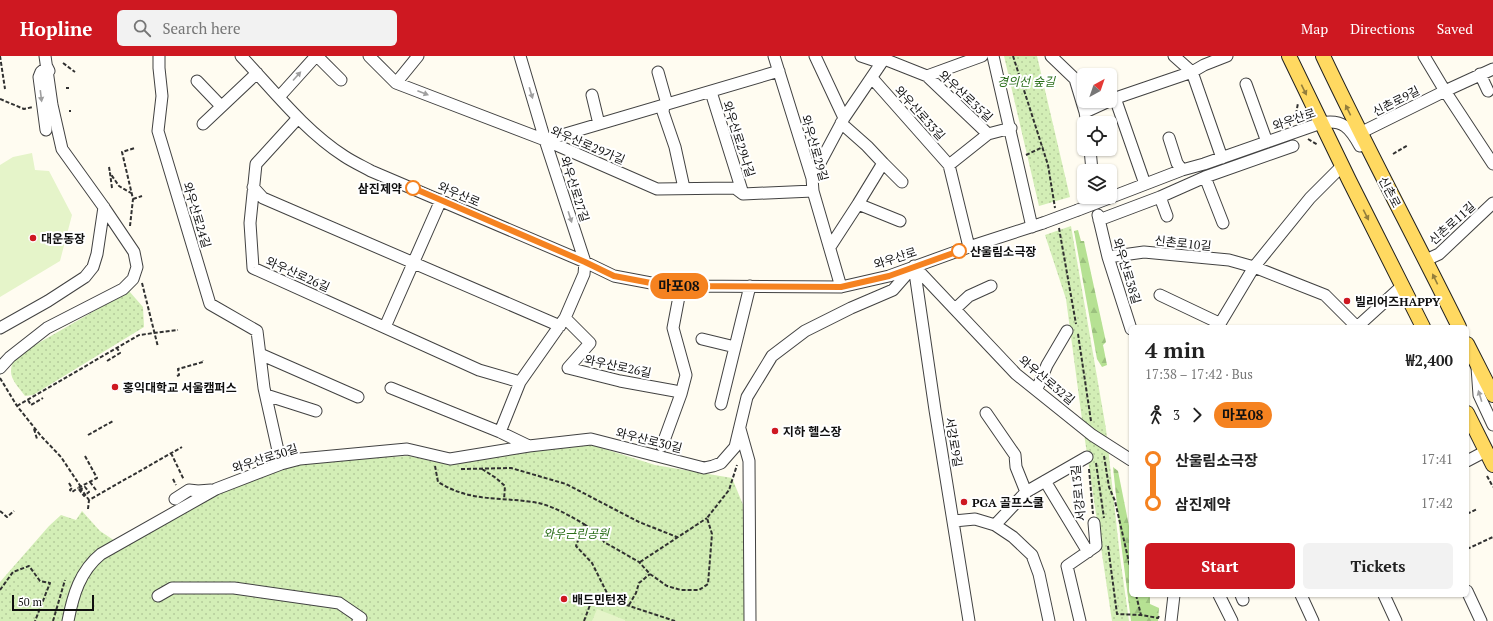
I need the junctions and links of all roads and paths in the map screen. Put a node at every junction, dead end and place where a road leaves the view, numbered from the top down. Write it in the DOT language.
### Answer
graph roads {
  1 [pos="0,56"];
  2 [pos="45,56"];
  3 [pos="159,56"];
  4 [pos="242,56"];
  5 [pos="317,56"];
  6 [pos="369,56"];
  7 [pos="418,56"];
  8 [pos="520,56"];
  9 [pos="774,56"];
  10 [pos="815,56"];
  11 [pos="861,56"];
  12 [pos="982,56"];
  13 [pos="993,56"];
  14 [pos="1013,56"];
  15 [pos="1050,56"];
  16 [pos="1174,56"];
  17 [pos="1228,56"];
  18 [pos="1289,56"];
  19 [pos="1323,56"];
  20 [pos="1424,56"];
  21 [pos="883,58"];
  22 [pos="1203,60"];
  23 [pos="63,63"];
  24 [pos="47,67"];
  25 [pos="1493,69"];
  26 [pos="779,71"];
  27 [pos="75,72"];
  28 [pos="658,72"];
  29 [pos="1192,72"];
  30 [pos="257,73"];
  31 [pos="1480,74"];
  32 [pos="927,76"];
  33 [pos="872,78"];
  34 [pos="342,80"];
  35 [pos="197,81"];
  36 [pos="396,83"];
  37 [pos="1246,84"];
  38 [pos="5,89"];
  39 [pos="1444,91"];
  40 [pos="1488,91"];
  41 [pos="710,92"];
  42 [pos="592,95"];
  43 [pos="279,97"];
  44 [pos="1117,98"];
  45 [pos="0,99"];
  46 [pos="1298,101"];
  47 [pos="666,104"];
  48 [pos="38,106"];
  49 [pos="221,106"];
  50 [pos="1099,108"];
  51 [pos="1114,108"];
  52 [pos="1086,116"];
  53 [pos="1087,116"];
  54 [pos="298,118"];
  55 [pos="843,121"];
  56 [pos="1321,123"];
  57 [pos="203,124"];
  58 [pos="599,124"];
  59 [pos="1283,124"];
  60 [pos="62,128"];
  61 [pos="1010,128"];
  62 [pos="46,130"];
  63 [pos="1360,133"];
  64 [pos="988,134"];
  65 [pos="1169,138"];
  66 [pos="545,140"];
  67 [pos="1267,142"];
  68 [pos="1408,145"];
  69 [pos="1293,146"];
  70 [pos="135,147"];
  71 [pos="1043,147"];
  72 [pos="1321,148"];
  73 [pos="1393,154"];
  74 [pos="1025,156"];
  75 [pos="1222,158"];
  76 [pos="1492,162"];
  77 [pos="883,163"];
  78 [pos="949,166"];
  79 [pos="1342,166"];
  80 [pos="109,167"];
  81 [pos="1182,170"];
  82 [pos="1378,170"];
  83 [pos="110,173"];
  84 [pos="1205,177"];
  85 [pos="812,178"];
  86 [pos="902,182"];
  87 [pos="1145,184"];
  88 [pos="253,187"];
  89 [pos="684,188"];
  90 [pos="1134,189"];
  91 [pos="813,190"];
  92 [pos="108,191"];
  93 [pos="131,193"];
  94 [pos="743,194"];
  95 [pos="142,196"];
  96 [pos="1160,197"];
  97 [pos="133,198"];
  98 [pos="441,200"];
  99 [pos="858,204"];
  100 [pos="1139,204"];
  101 [pos="1493,204"];
  102 [pos="104,208"];
  103 [pos="1056,209"];
  104 [pos="1167,216"];
  105 [pos="900,221"];
  106 [pos="1223,223"];
  107 [pos="1058,224"];
  108 [pos="1032,227"];
  109 [pos="128,243"];
  110 [pos="830,247"];
  111 [pos="969,247"];
  112 [pos="1108,258"];
  113 [pos="1426,260"];
  114 [pos="585,262"];
  115 [pos="413,264"];
  116 [pos="914,266"];
  117 [pos="136,267"];
  118 [pos="1254,268"];
  119 [pos="681,286"];
  120 [pos="750,286"];
  121 [pos="991,286"];
  122 [pos="1402,286"];
  123 [pos="841,287"];
  124 [pos="1160,295"];
  125 [pos="955,309"];
  126 [pos="562,322"];
  127 [pos="1130,325"];
  128 [pos="1218,325"];
  129 [pos="1355,325"];
  130 [pos="1359,325"];
  131 [pos="1422,325"];
  132 [pos="1458,325"];
  133 [pos="385,327"];
  134 [pos="0,328"];
  135 [pos="178,330"];
  136 [pos="1067,331"];
  137 [pos="155,332"];
  138 [pos="702,339"];
  139 [pos="735,346"];
  140 [pos="158,347"];
  141 [pos="117,348"];
  142 [pos="1469,348"];
  143 [pos="260,354"];
  144 [pos="203,360"];
  145 [pos="107,361"];
  146 [pos="1476,364"];
  147 [pos="0,368"];
  148 [pos="177,376"];
  149 [pos="0,378"];
  150 [pos="520,382"];
  151 [pos="1,383"];
  152 [pos="391,388"];
  153 [pos="1037,389"];
  154 [pos="681,394"];
  155 [pos="266,395"];
  156 [pos="1493,395"];
  157 [pos="358,397"];
  158 [pos="43,398"];
  159 [pos="28,400"];
  160 [pos="721,404"];
  161 [pos="17,406"];
  162 [pos="316,411"];
  163 [pos="986,413"];
  164 [pos="1469,417"];
  165 [pos="113,421"];
  166 [pos="1493,425"];
  167 [pos="33,426"];
  168 [pos="740,428"];
  169 [pos="500,432"];
  170 [pos="88,435"];
  171 [pos="1092,435"];
  172 [pos="37,438"];
  173 [pos="1102,441"];
  174 [pos="529,446"];
  175 [pos="662,446"];
  176 [pos="182,447"];
  177 [pos="735,447"];
  178 [pos="1486,451"];
  179 [pos="170,453"];
  180 [pos="432,454"];
  181 [pos="85,456"];
  182 [pos="1092,458"];
  183 [pos="1129,459"];
  184 [pos="1469,460"];
  185 [pos="281,464"];
  186 [pos="1493,465"];
  187 [pos="458,469"];
  188 [pos="480,469"];
  189 [pos="1045,481"];
  190 [pos="90,482"];
  191 [pos="69,483"];
  192 [pos="80,488"];
  193 [pos="216,489"];
  194 [pos="96,490"];
  195 [pos="189,490"];
  196 [pos="1026,492"];
  197 [pos="175,499"];
  198 [pos="89,500"];
  199 [pos="504,500"];
  200 [pos="88,509"];
  201 [pos="1477,509"];
  202 [pos="0,511"];
  203 [pos="14,511"];
  204 [pos="1469,513"];
  205 [pos="707,518"];
  206 [pos="954,521"];
  207 [pos="1099,522"];
  208 [pos="584,524"];
  209 [pos="995,525"];
  210 [pos="677,537"];
  211 [pos="1493,537"];
  212 [pos="1107,544"];
  213 [pos="1469,548"];
  214 [pos="1088,552"];
  215 [pos="639,562"];
  216 [pos="1129,562"];
  217 [pos="650,574"];
  218 [pos="65,580"];
  219 [pos="0,590"];
  220 [pos="1469,595"];
  221 [pos="158,596"];
  222 [pos="1136,597"];
  223 [pos="1174,597"];
  224 [pos="1220,597"];
  225 [pos="1301,597"];
  226 [pos="1385,597"];
  227 [pos="610,599"];
  228 [pos="629,605"];
  229 [pos="1141,615"];
  230 [pos="1159,616"];
  231 [pos="35,621"];
  232 [pos="53,621"];
  233 [pos="68,621"];
  234 [pos="358,621"];
  235 [pos="584,621"];
  236 [pos="675,621"];
  237 [pos="750,621"];
  238 [pos="969,621"];
  239 [pos="1049,621"];
  240 [pos="1080,621"];
  241 [pos="1171,621"];
  242 [pos="1232,621"];
  243 [pos="1313,621"];
  244 [pos="1396,621"];
  245 [pos="1482,621"];
  1 -- 38 [label="path"];
  2 -- 24 [label="street"];
  3 -- 143 [label="street, 와우산로24길"];
  4 -- 30 [label="street, 와우산로"];
  5 -- 34 [label="street"];
  43 -- 5 [label="street, one-way"];
  6 -- 36 [label="street, 와우산로29가길"];
  7 -- 36 [label="street"];
  8 -- 66 [label="street, 와우산로27길, one-way"];
  9 -- 26 [label="street, 와우산로29길"];
  10 -- 55 [label="street"];
  11 -- 21 [label="street, 와우산로33길"];
  12 -- 32 [label="street"];
  13 -- 61 [label="street, 와우산로35길"];
  14 -- 71 [label="path"];
  15 -- 52 [label="street"];
  16 -- 29 [label="street"];
  17 -- 22 [label="street"];
  18 -- 56 [label="main road, one-way"];
  63 -- 19 [label="main road, 신촌로, one-way"];
  20 -- 39 [label="street"];
  21 -- 32 [label="street, 와우산로33길"];
  21 -- 33 [label="street"];
  22 -- 29 [label="street"];
  23 -- 27 [label="path"];
  24 -- 60 [label="street"];
  24 -- 62 [label="street, one-way"];
  24 -- 102 [label="street"];
  25 -- 31 [label="street, 신촌로9길"];
  26 -- 41 [label="street, 와우산로29나길"];
  26 -- 85 [label="street, 와우산로29길"];
  28 -- 47 [label="street"];
  29 -- 44 [label="street"];
  29 -- 75 [label="street"];
  30 -- 43 [label="street, 와우산로"];
  30 -- 49 [label="street"];
  31 -- 39 [label="street, 신촌로9길"];
  31 -- 40 [label="street"];
  32 -- 64 [label="street, 와우산로35길"];
  33 -- 55 [label="street"];
  33 -- 78 [label="street, 와우산로33길"];
  35 -- 49 [label="street"];
  36 -- 66 [label="street, 와우산로29가길, one-way"];
  37 -- 67 [label="street, 와우산로"];
  39 -- 63 [label="street, 신촌로9길"];
  39 -- 76 [label="street"];
  41 -- 47 [label="street, 와우산로29나길"];
  41 -- 94 [label="street, 와우산로29나길"];
  42 -- 58 [label="street"];
  43 -- 54 [label="street, 와우산로"];
  45 -- 48 [label="path"];
  46 -- 59 [label="path"];
  47 -- 58 [label="street, 와우산로29나길"];
  47 -- 89 [label="street"];
  49 -- 57 [label="street"];
  50 -- 53 [label="street"];
  51 -- 87 [label="street"];
  54 -- 88 [label="street, 와우산로26길"];
  54 -- 98 [label="street, 와우산로"];
  55 -- 77 [label="street"];
  55 -- 85 [label="street"];
  56 -- 67 [label="street, 와우산로"];
  56 -- 79 [label="main road"];
  56 -- 82 [label="street, 와우산로"];
  58 -- 66 [label="street, 와우산로29나길"];
  61 -- 64 [label="street, 와우산로35길"];
  61 -- 108 [label="street, 와우산로35길"];
  63 -- 82 [label="main road, 신촌로"];
  64 -- 78 [label="street"];
  65 -- 81 [label="street"];
  66 -- 89 [label="street, 와우산로29가길"];
  66 -- 114 [label="street, 와우산로27길, one-way"];
  67 -- 75 [label="street, 와우산로"];
  68 -- 73 [label="path"];
  69 -- 72 [label="path"];
  69 -- 84 [label="street"];
  70 -- 93 [label="path"];
  71 -- 74 [label="path"];
  71 -- 103 [label="path"];
  75 -- 81 [label="street, 와우산로"];
  77 -- 86 [label="street"];
  77 -- 99 [label="street"];
  78 -- 111 [label="street, 와우산로33길"];
  79 -- 118 [label="street"];
  79 -- 122 [label="main road, one-way"];
  80 -- 83 [label="path"];
  81 -- 87 [label="street, 와우산로"];
  82 -- 113 [label="main road, 신촌로"];
  83 -- 92 [label="path"];
  83 -- 93 [label="path"];
  84 -- 96 [label="street"];
  84 -- 106 [label="street"];
  85 -- 91 [label="street, 와우산로29길"];
  87 -- 90 [label="street, 와우산로"];
  88 -- 115 [label="street, 와우산로26길"];
  88 -- 133 [label="street, 와우산로26길"];
  89 -- 94 [label="street, 와우산로29가길"];
  90 -- 100 [label="street"];
  90 -- 108 [label="street, 와우산로, bridge"];
  91 -- 94 [label="street, 와우산로29가길"];
  91 -- 110 [label="street, 와우산로29길"];
  93 -- 97 [label="path"];
  95 -- 97 [label="path"];
  96 -- 100 [label="street"];
  96 -- 104 [label="street"];
  97 -- 109 [label="path"];
  98 -- 114 [label="street, 와우산로"];
  98 -- 115 [label="street"];
  99 -- 105 [label="street"];
  99 -- 110 [label="street"];
  100 -- 112 [label="street, 와우산로38길"];
  101 -- 113 [label="street, 신촌로11길"];
  102 -- 109 [label="street"];
  102 -- 134 [label="street"];
  107 -- 171 [label="path"];
  108 -- 111 [label="street, 와우산로"];
  109 -- 117 [label="street"];
  110 -- 123 [label="street, 와우산로29길"];
  111 -- 116 [label="street, 와우산로"];
  112 -- 118 [label="street, 신촌로10길"];
  112 -- 127 [label="street, 와우산로38길"];
  132 -- 113 [label="main road, 신촌로, one-way"];
  114 -- 119 [label="street, 와우산로"];
  114 -- 126 [label="street"];
  115 -- 126 [label="street, 와우산로26길"];
  115 -- 133 [label="street"];
  116 -- 123 [label="street, 와우산로"];
  116 -- 125 [label="street, 와우산로32길"];
  116 -- 168 [label="street, 와우산로30길"];
  116 -- 206 [label="street, 서강로9길"];
  117 -- 137 [label="path"];
  117 -- 147 [label="street"];
  118 -- 128 [label="street"];
  118 -- 129 [label="street, 신촌로10길"];
  119 -- 120 [label="street, 와우산로"];
  119 -- 154 [label="street"];
  120 -- 123 [label="street, 와우산로"];
  120 -- 139 [label="street"];
  121 -- 125 [label="street"];
  122 -- 130 [label="street"];
  122 -- 131 [label="main road"];
  124 -- 128 [label="street"];
  125 -- 153 [label="street, 와우산로32길"];
  126 -- 150 [label="street"];
  126 -- 154 [label="street, 와우산로26길"];
  133 -- 150 [label="street, 와우산로26길"];
  135 -- 137 [label="path"];
  136 -- 153 [label="street"];
  137 -- 140 [label="path"];
  137 -- 141 [label="path"];
  138 -- 139 [label="street"];
  139 -- 160 [label="street"];
  141 -- 145 [label="path"];
  141 -- 159 [label="path"];
  142 -- 146 [label="main road"];
  143 -- 155 [label="street, 와우산로24길"];
  143 -- 157 [label="street"];
  144 -- 148 [label="path"];
  146 -- 156 [label="main road"];
  166 -- 146 [label="street, one-way"];
  149 -- 151 [label="path"];
  150 -- 169 [label="street"];
  151 -- 161 [label="path"];
  152 -- 169 [label="street"];
  153 -- 171 [label="street, 와우산로32길"];
  154 -- 175 [label="street"];
  155 -- 162 [label="street"];
  155 -- 185 [label="street, 와우산로24길"];
  158 -- 159 [label="path"];
  159 -- 161 [label="path"];
  161 -- 167 [label="path"];
  163 -- 196 [label="street"];
  164 -- 178 [label="main road"];
  165 -- 170 [label="path"];
  167 -- 172 [label="path"];
  167 -- 192 [label="path"];
  168 -- 177 [label="street, 와우산로30길"];
  168 -- 237 [label="street, 와우산로30길"];
  169 -- 174 [label="street"];
  171 -- 173 [label="street, 와우산로32길"];
  173 -- 183 [label="street, 와우산로32길"];
  173 -- 216 [label="path"];
  174 -- 177 [label="street, 와우산로30길"];
  174 -- 180 [label="street, 와우산로30길"];
  176 -- 179 [label="path"];
  177 -- 205 [label="path"];
  178 -- 184 [label="street"];
  178 -- 186 [label="main road"];
  179 -- 195 [label="path"];
  179 -- 198 [label="path"];
  180 -- 185 [label="street, 와우산로30길"];
  180 -- 199 [label="path"];
  181 -- 190 [label="path"];
  182 -- 189 [label="street"];
  182 -- 207 [label="path, 서강로13길"];
  182 -- 207 [label="path"];
  185 -- 193 [label="street, 와우산로30길"];
  187 -- 188 [label="path"];
  188 -- 199 [label="path"];
  188 -- 210 [label="path"];
  189 -- 196 [label="street"];
  189 -- 214 [label="street, 서강로13길"];
  190 -- 192 [label="path"];
  190 -- 194 [label="path"];
  191 -- 192 [label="path"];
  192 -- 198 [label="path"];
  193 -- 195 [label="street"];
  193 -- 233 [label="street, 와우산로30길"];
  195 -- 197 [label="street"];
  196 -- 209 [label="street"];
  198 -- 200 [label="path"];
  199 -- 208 [label="path"];
  201 -- 204 [label="path"];
  202 -- 203 [label="path"];
  205 -- 210 [label="path"];
  205 -- 217 [label="path"];
  206 -- 209 [label="street"];
  206 -- 238 [label="street, 서강로9길"];
  207 -- 214 [label="street, 서강로13길"];
  208 -- 215 [label="path"];
  208 -- 227 [label="path"];
  209 -- 239 [label="street"];
  210 -- 215 [label="path"];
  211 -- 213 [label="path"];
  212 -- 229 [label="path"];
  214 -- 240 [label="street"];
  215 -- 217 [label="path"];
  217 -- 228 [label="path"];
  218 -- 232 [label="path"];
  219 -- 231 [label="path"];
  220 -- 245 [label="street"];
  221 -- 234 [label="street"];
  222 -- 229 [label="path"];
  223 -- 241 [label="street"];
  224 -- 242 [label="street"];
  225 -- 243 [label="street"];
  226 -- 244 [label="street"];
  227 -- 228 [label="path"];
  227 -- 235 [label="path"];
  228 -- 236 [label="path"];
  229 -- 230 [label="path"];
}
